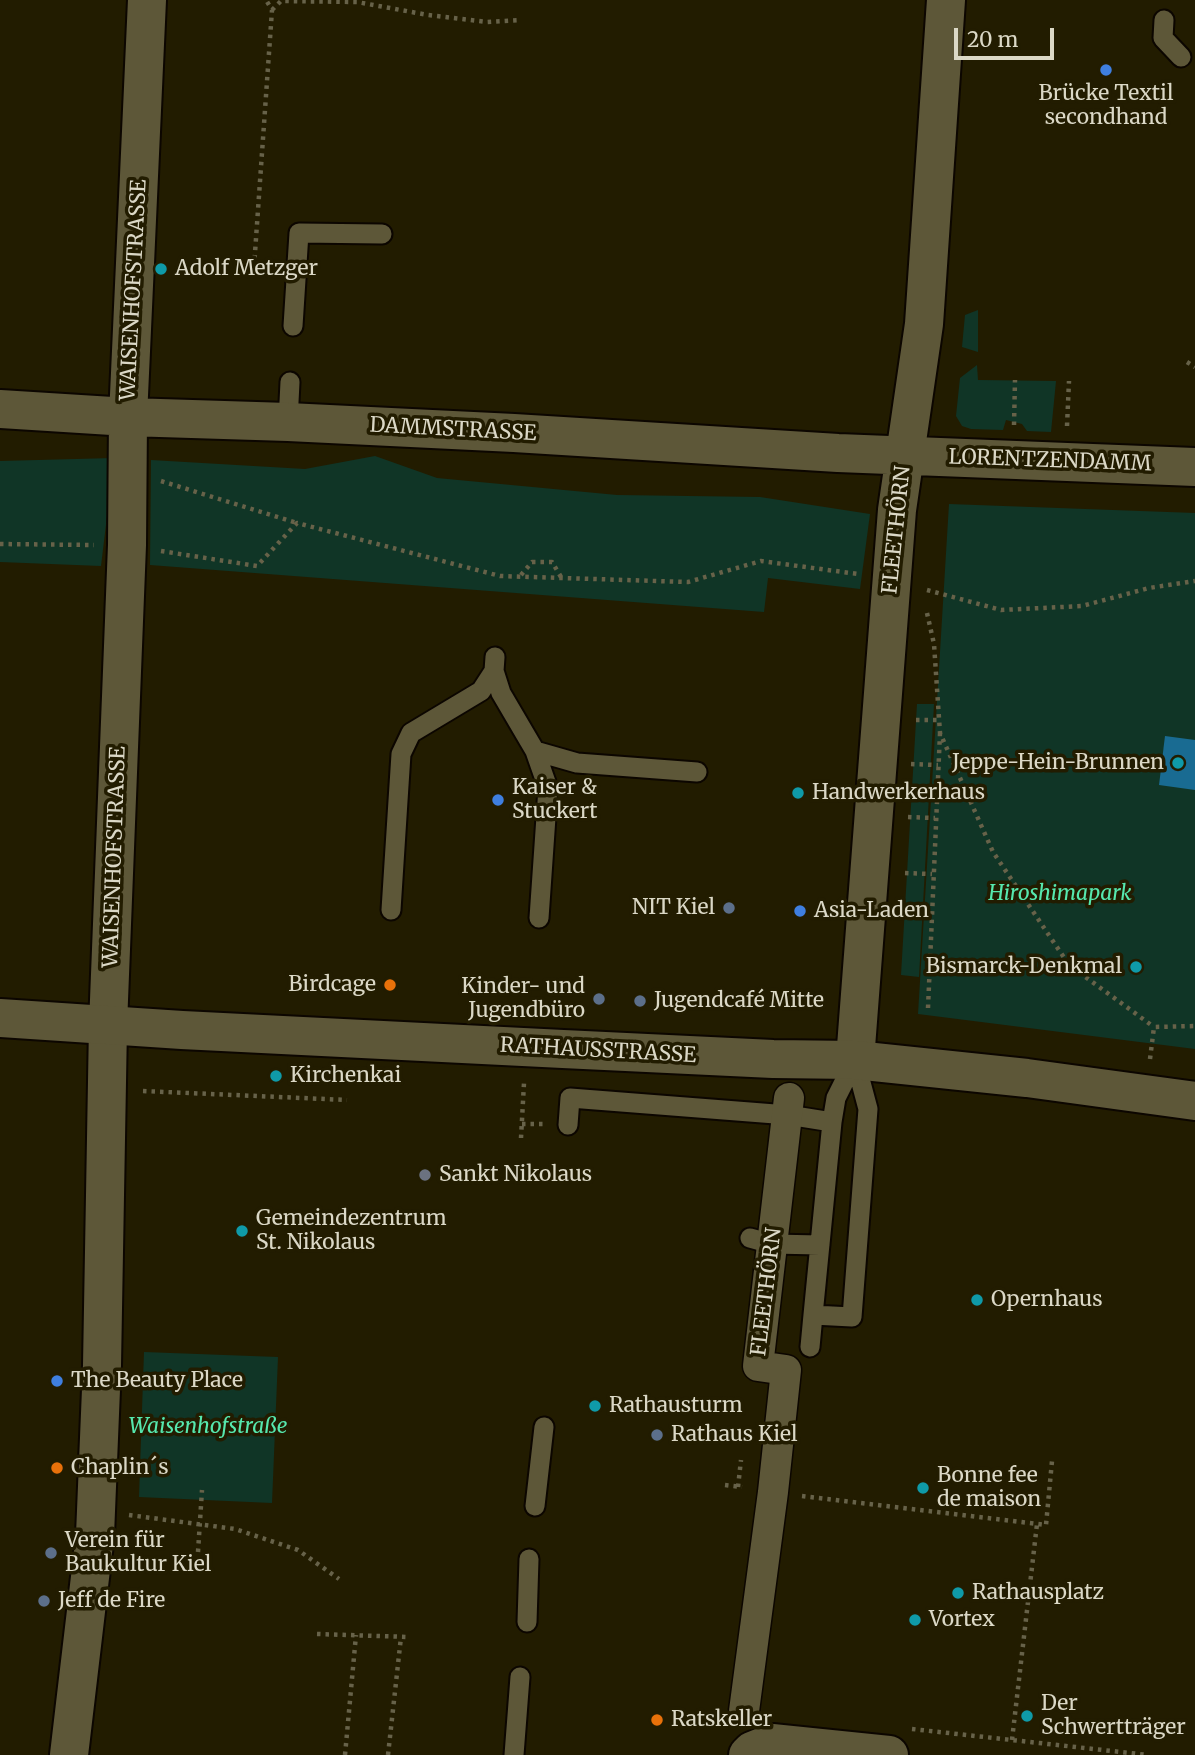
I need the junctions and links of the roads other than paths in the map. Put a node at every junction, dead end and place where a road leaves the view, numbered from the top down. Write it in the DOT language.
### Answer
graph roads {
  1 [pos="147,0"];
  2 [pos="946,0"];
  3 [pos="1164,20"];
  4 [pos="1181,57"];
  5 [pos="382,234"];
  6 [pos="293,326"];
  7 [pos="290,382"];
  8 [pos="0,409"];
  9 [pos="128,417"];
  10 [pos="288,422"];
  11 [pos="905,454"];
  12 [pos="1195,467"];
  13 [pos="535,751"];
  14 [pos="697,772"];
  15 [pos="391,910"];
  16 [pos="539,918"];
  17 [pos="0,1018"];
  18 [pos="108,1025"];
  19 [pos="855,1060"];
  20 [pos="1195,1101"];
  21 [pos="789,1107"];
  22 [pos="832,1122"];
  23 [pos="568,1125"];
  24 [pos="761,1241"];
  25 [pos="820,1245"];
  26 [pos="813,1315"];
  27 [pos="810,1347"];
  28 [pos="544,1427"];
  29 [pos="535,1506"];
  30 [pos="529,1559"];
  31 [pos="527,1622"];
  32 [pos="520,1677"];
  33 [pos="744,1711"];
  34 [pos="897,1742"];
  35 [pos="69,1755"];
  36 [pos="514,1755"];
  37 [pos="748,1755"];
  1 -- 9 [label="street, WAISENHOFSTRASSE"];
  2 -- 11 [label="street, FLEETHÖRN"];
  3 -- 4 [label="lane"];
  5 -- 6 [label="lane"];
  7 -- 10 [label="lane"];
  8 -- 9 [label="street, DAMMSTRASSE"];
  9 -- 10 [label="street, DAMMSTRASSE"];
  9 -- 18 [label="street, WAISENHOFSTRASSE"];
  10 -- 11 [label="street, DAMMSTRASSE"];
  11 -- 12 [label="street, LORENTZENDAMM"];
  11 -- 19 [label="street, FLEETHÖRN"];
  13 -- 14 [label="lane"];
  13 -- 15 [label="lane"];
  13 -- 16 [label="lane"];
  17 -- 18 [label="street, RATHAUSSTRASSE"];
  18 -- 19 [label="street, RATHAUSSTRASSE"];
  18 -- 35 [label="street, WAISENHOFSTRASSE"];
  19 -- 20 [label="street, RATHAUSSTRASSE"];
  19 -- 22 [label="lane"];
  19 -- 26 [label="lane"];
  21 -- 22 [label="lane"];
  21 -- 23 [label="lane"];
  21 -- 24 [label="street, FLEETHÖRN"];
  22 -- 25 [label="lane"];
  24 -- 25 [label="lane"];
  24 -- 33 [label="street, FLEETHÖRN"];
  25 -- 26 [label="lane"];
  26 -- 27 [label="lane"];
  28 -- 29 [label="lane"];
  30 -- 31 [label="lane"];
  32 -- 36 [label="lane"];
  34 -- 37 [label="street"];
}
